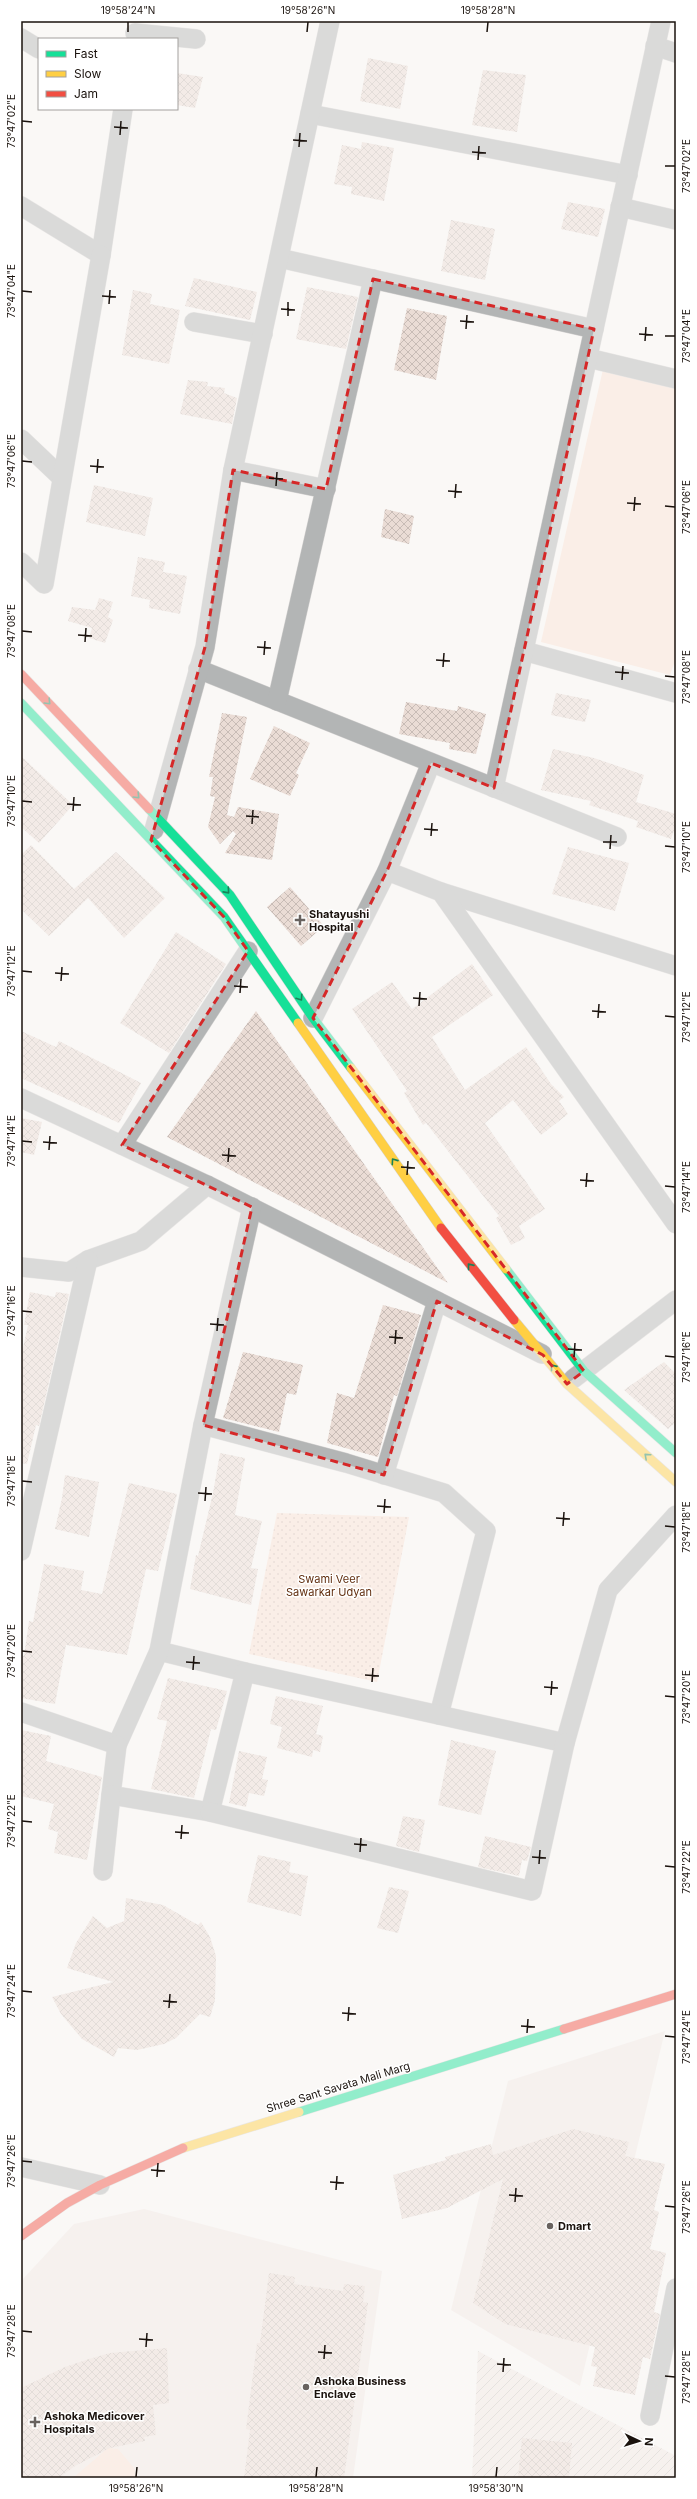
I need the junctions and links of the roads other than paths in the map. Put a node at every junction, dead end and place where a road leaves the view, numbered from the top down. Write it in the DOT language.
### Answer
graph roads {
  1 [pos="330,21"];
  2 [pos="661,21"];
  3 [pos="135,31"];
  4 [pos="21,38"];
  5 [pos="196,39"];
  6 [pos="655,46"];
  7 [pos="38,48"];
  8 [pos="676,53"];
  9 [pos="123,110"];
  10 [pos="310,114"];
  11 [pos="628,174"];
  12 [pos="21,206"];
  13 [pos="620,207"];
  14 [pos="676,220"];
  15 [pos="101,255"];
  16 [pos="279,258"];
  17 [pos="373,279"];
  18 [pos="194,322"];
  19 [pos="594,329"];
  20 [pos="263,334"];
  21 [pos="588,358"];
  22 [pos="676,379"];
  23 [pos="21,439"];
  24 [pos="233,470"];
  25 [pos="62,478"];
  26 [pos="326,489"];
  27 [pos="21,562"];
  28 [pos="524,651"];
  29 [pos="198,669"];
  30 [pos="21,674"];
  31 [pos="676,692"];
  32 [pos="277,702"];
  33 [pos="21,703"];
  34 [pos="432,763"];
  35 [pos="494,788"];
  36 [pos="157,817"];
  37 [pos="616,838"];
  38 [pos="151,840"];
  39 [pos="387,871"];
  40 [pos="441,892"];
  41 [pos="248,951"];
  42 [pos="676,966"];
  43 [pos="313,1018"];
  44 [pos="21,1098"];
  45 [pos="122,1145"];
  46 [pos="207,1185"];
  47 [pos="252,1207"];
  48 [pos="676,1224"];
  49 [pos="88,1260"];
  50 [pos="21,1267"];
  51 [pos="676,1300"];
  52 [pos="437,1301"];
  53 [pos="543,1355"];
  54 [pos="584,1371"];
  55 [pos="567,1384"];
  56 [pos="203,1425"];
  57 [pos="676,1453"];
  58 [pos="384,1474"];
  59 [pos="676,1482"];
  60 [pos="676,1515"];
  61 [pos="21,1551"];
  62 [pos="159,1651"];
  63 [pos="245,1672"];
  64 [pos="21,1712"];
  65 [pos="439,1715"];
  66 [pos="565,1743"];
  67 [pos="117,1745"];
  68 [pos="111,1795"];
  69 [pos="210,1812"];
  70 [pos="103,1871"];
  71 [pos="676,1994"];
  72 [pos="21,2167"];
  73 [pos="100,2185"];
  74 [pos="21,2236"];
  75 [pos="676,2288"];
  76 [pos="650,2416"];
  1 -- 10 [label="street"];
  2 -- 6 [label="street"];
  3 -- 5 [label="street"];
  4 -- 7 [label="street"];
  6 -- 8 [label="street"];
  6 -- 11 [label="street"];
  9 -- 15 [label="street"];
  10 -- 11 [label="street"];
  10 -- 16 [label="street"];
  11 -- 13 [label="street"];
  12 -- 15 [label="street"];
  13 -- 14 [label="street"];
  13 -- 19 [label="street"];
  15 -- 25 [label="street"];
  16 -- 17 [label="street"];
  16 -- 20 [label="street"];
  17 -- 19 [label="street"];
  17 -- 26 [label="street"];
  18 -- 20 [label="street"];
  19 -- 21 [label="street"];
  20 -- 24 [label="street"];
  21 -- 22 [label="street"];
  21 -- 28 [label="street"];
  23 -- 25 [label="street"];
  24 -- 26 [label="street"];
  24 -- 29 [label="street"];
  25 -- 27 [label="street"];
  26 -- 32 [label="street"];
  28 -- 31 [label="street"];
  28 -- 35 [label="street"];
  29 -- 32 [label="street"];
  29 -- 36 [label="street"];
  30 -- 36 [label="main road, one-way"];
  32 -- 34 [label="street"];
  33 -- 38 [label="main road"];
  34 -- 35 [label="street"];
  34 -- 39 [label="street"];
  35 -- 37 [label="street"];
  36 -- 38 [label="street"];
  36 -- 43 [label="main road, one-way"];
  38 -- 41 [label="main road"];
  39 -- 40 [label="street"];
  39 -- 43 [label="street"];
  40 -- 42 [label="street"];
  40 -- 48 [label="street"];
  41 -- 45 [label="street"];
  53 -- 41 [label="main road, one-way"];
  43 -- 54 [label="main road"];
  44 -- 45 [label="street"];
  45 -- 46 [label="street"];
  46 -- 47 [label="street"];
  46 -- 49 [label="street"];
  47 -- 52 [label="street"];
  47 -- 56 [label="street"];
  49 -- 50 [label="street"];
  49 -- 61 [label="street"];
  51 -- 54 [label="street"];
  52 -- 53 [label="street"];
  52 -- 58 [label="street"];
  55 -- 53 [label="main road, one-way"];
  54 -- 55 [label="street"];
  54 -- 57 [label="main road"];
  59 -- 55 [label="main road, one-way"];
  56 -- 58 [label="street"];
  56 -- 62 [label="street"];
  58 -- 65 [label="street"];
  60 -- 66 [label="street"];
  62 -- 63 [label="street"];
  62 -- 67 [label="street"];
  63 -- 65 [label="street"];
  63 -- 69 [label="street"];
  64 -- 67 [label="street"];
  65 -- 66 [label="street"];
  66 -- 69 [label="street"];
  67 -- 68 [label="street"];
  68 -- 69 [label="street"];
  68 -- 70 [label="street"];
  71 -- 73 [label="main road, Shree Sant Savata Mali Marg"];
  72 -- 73 [label="street"];
  73 -- 74 [label="main road, Shree Sant Savata Mali Marg"];
  75 -- 76 [label="street"];
}
